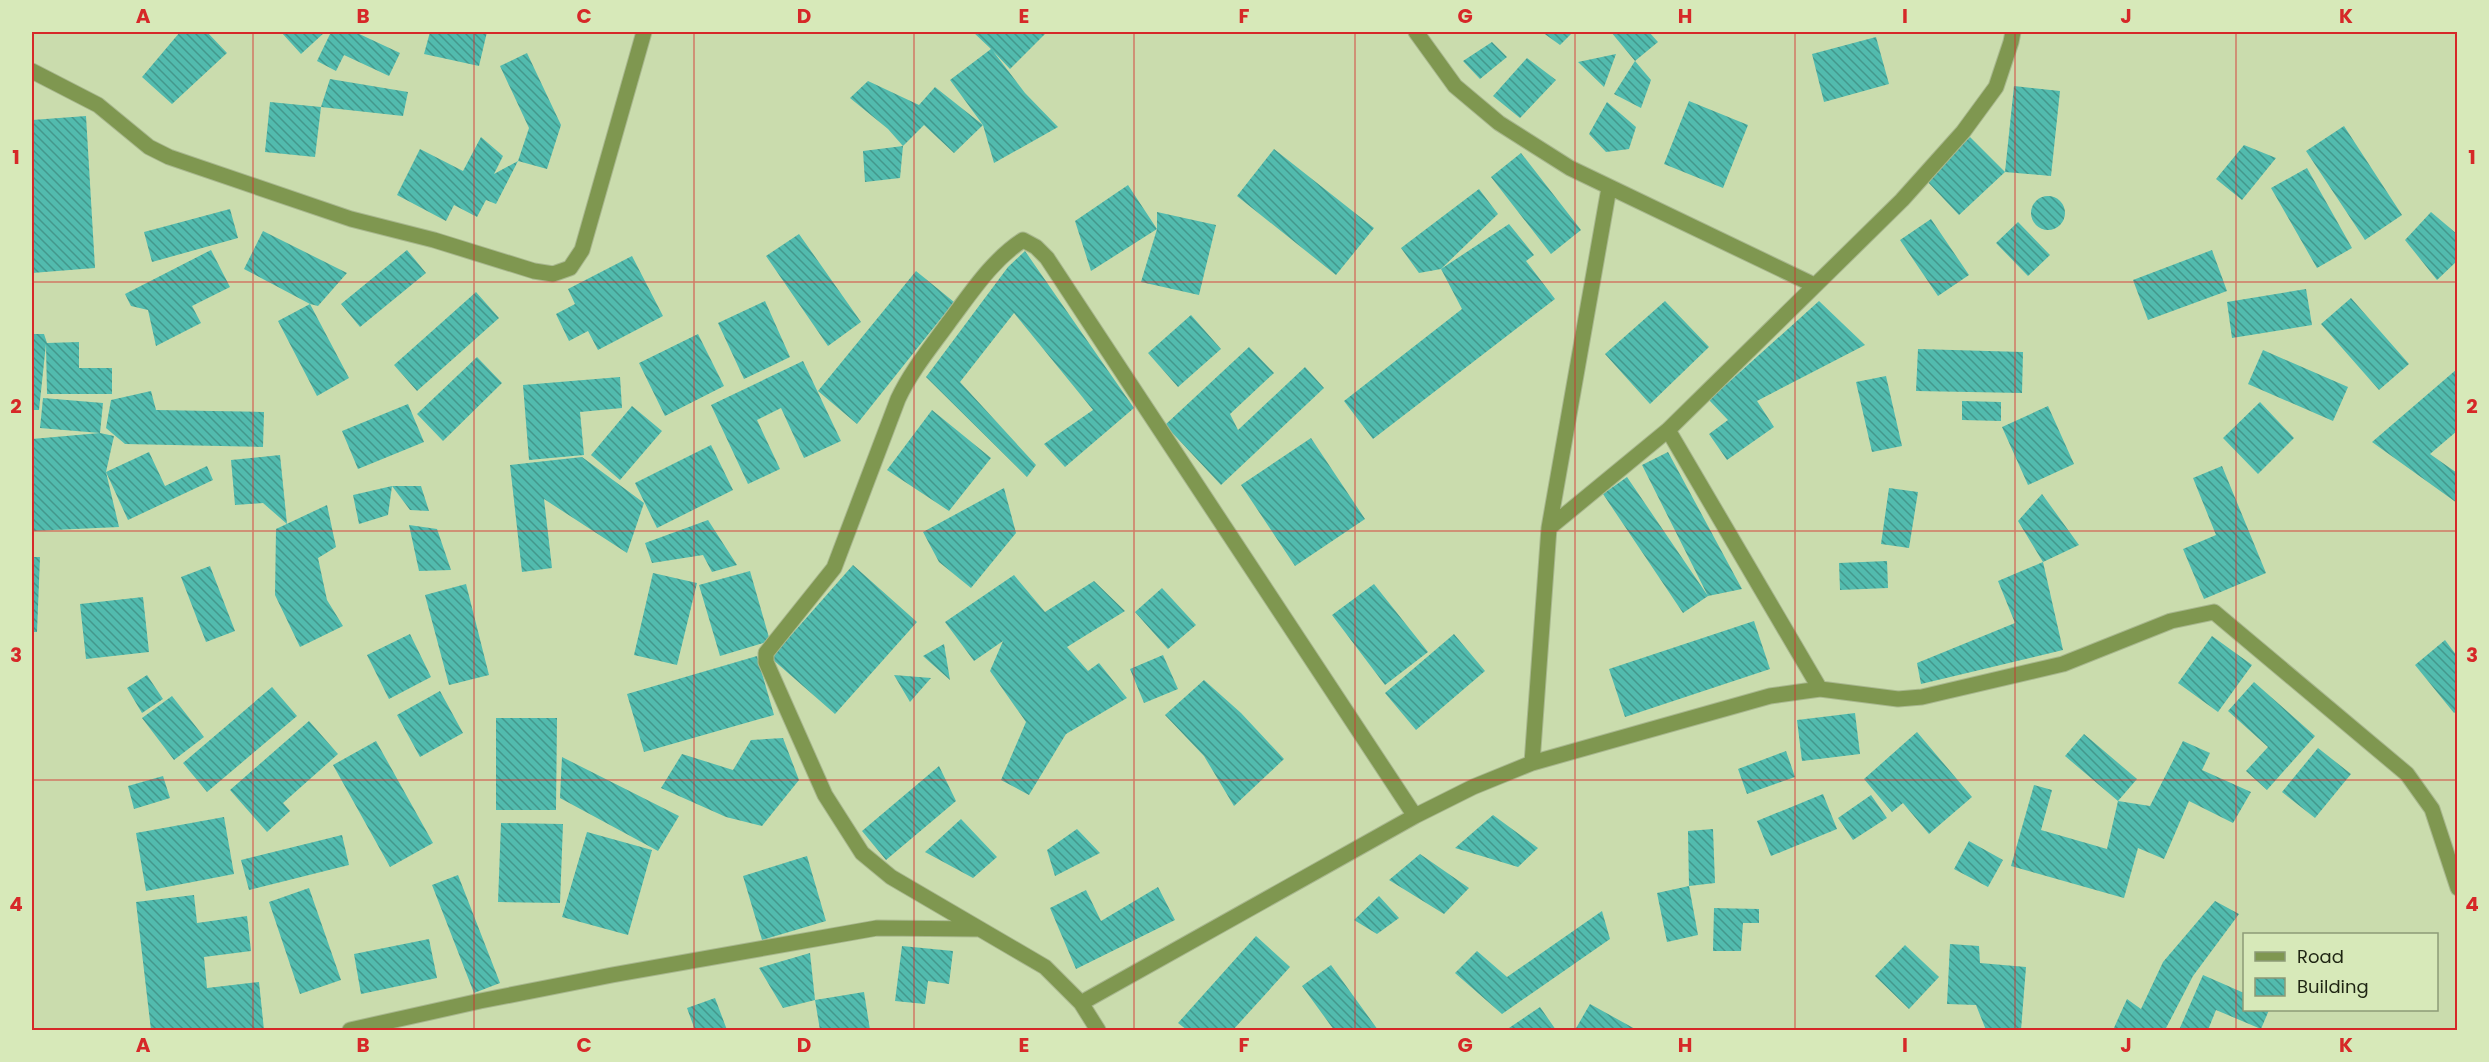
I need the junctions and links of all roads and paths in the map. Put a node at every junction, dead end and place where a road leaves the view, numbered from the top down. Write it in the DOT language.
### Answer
graph roads {
  1 [pos="644,32"];
  2 [pos="1416,32"];
  3 [pos="2013,32"];
  4 [pos="32,70"];
  5 [pos="1609,188"];
  6 [pos="1814,285"];
  7 [pos="1668,430"];
  8 [pos="1549,528"];
  9 [pos="1820,689"];
  10 [pos="1532,763"];
  11 [pos="1415,816"];
  12 [pos="2456,880"];
  13 [pos="982,929"];
  14 [pos="1082,1003"];
  15 [pos="350,1030"];
  16 [pos="1098,1030"];
  1 -- 4 [label="street"];
  2 -- 5 [label="street"];
  3 -- 6 [label="street"];
  5 -- 6 [label="street"];
  5 -- 8 [label="street"];
  6 -- 7 [label="street"];
  7 -- 8 [label="street"];
  7 -- 9 [label="street"];
  8 -- 10 [label="street"];
  9 -- 10 [label="street"];
  9 -- 12 [label="street"];
  10 -- 11 [label="street"];
  11 -- 13 [label="street"];
  11 -- 14 [label="street"];
  13 -- 14 [label="street"];
  13 -- 15 [label="street"];
  14 -- 16 [label="street"];
}
